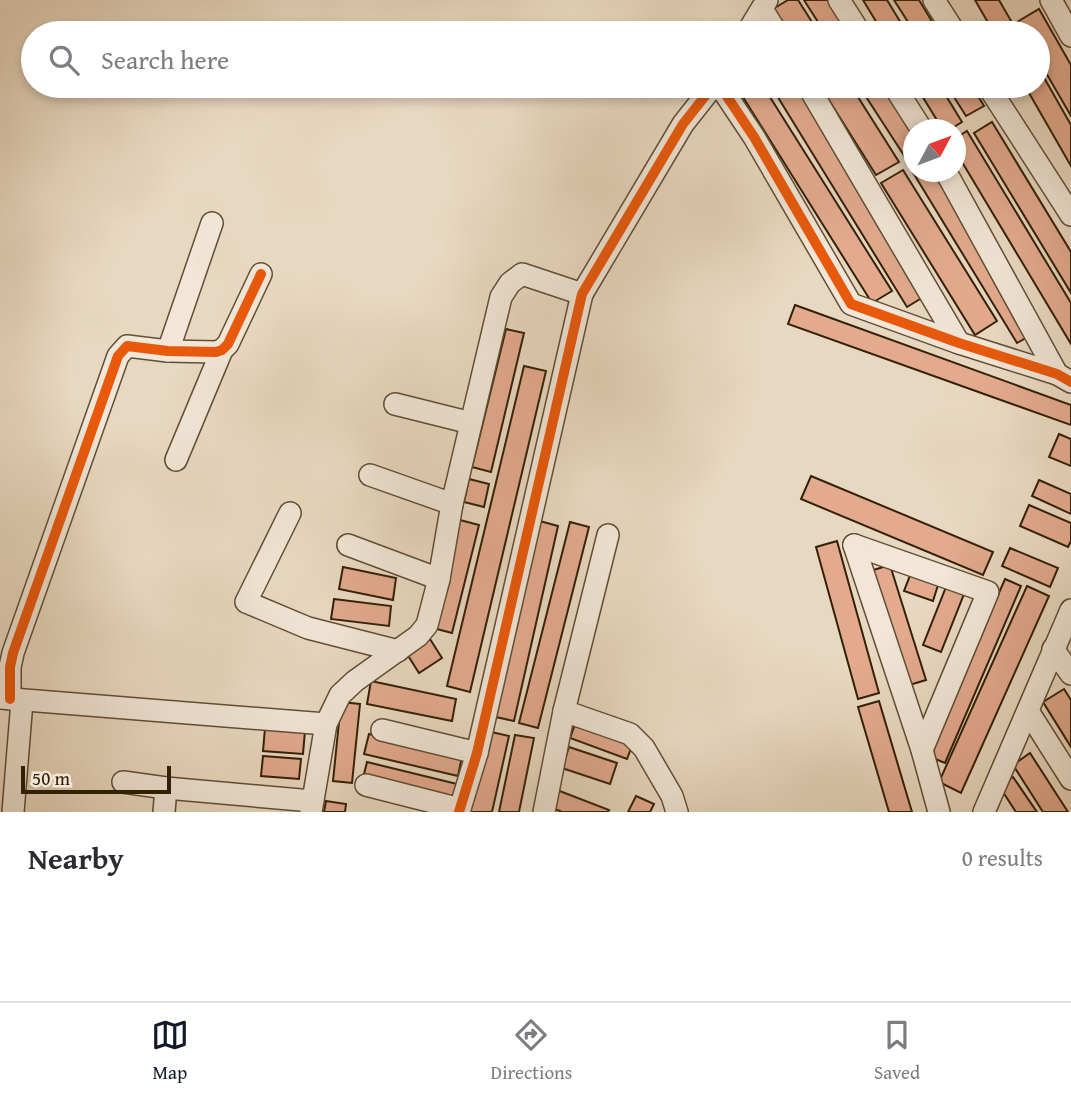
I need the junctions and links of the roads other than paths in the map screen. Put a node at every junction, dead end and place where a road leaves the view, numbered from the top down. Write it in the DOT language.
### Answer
graph roads {
  1 [pos="839,0"];
  2 [pos="934,0"];
  3 [pos="1051,0"];
  4 [pos="765,4"];
  5 [pos="754,21"];
  6 [pos="772,21"];
  7 [pos="852,21"];
  8 [pos="947,21"];
  9 [pos="1071,36"];
  10 [pos="704,98"];
  11 [pos="728,98"];
  12 [pos="815,98"];
  13 [pos="902,98"];
  14 [pos="996,98"];
  15 [pos="915,119"];
  16 [pos="952,182"];
  17 [pos="1071,215"];
  18 [pos="212,223"];
  19 [pos="261,274"];
  20 [pos="582,294"];
  21 [pos="960,343"];
  22 [pos="222,350"];
  23 [pos="168,351"];
  24 [pos="1064,378"];
  25 [pos="395,404"];
  26 [pos="471,423"];
  27 [pos="176,460"];
  28 [pos="370,475"];
  29 [pos="453,504"];
  30 [pos="290,513"];
  31 [pos="608,535"];
  32 [pos="348,545"];
  33 [pos="439,579"];
  34 [pos="1071,610"];
  35 [pos="1053,649"];
  36 [pos="398,651"];
  37 [pos="1071,674"];
  38 [pos="11,699"];
  39 [pos="564,711"];
  40 [pos="1028,711"];
  41 [pos="326,724"];
  42 [pos="382,730"];
  43 [pos="922,750"];
  44 [pos="477,753"];
  45 [pos="1071,779"];
  46 [pos="123,782"];
  47 [pos="366,785"];
  48 [pos="166,788"];
  49 [pos="241,804"];
  50 [pos="312,807"];
  51 [pos="671,807"];
  52 [pos="459,810"];
  53 [pos="987,810"];
  54 [pos="13,812"];
  55 [pos="164,812"];
  56 [pos="544,812"];
  57 [pos="939,812"];
  1 -- 7 [label="street"];
  2 -- 8 [label="street"];
  3 -- 9 [label="street"];
  4 -- 5 [label="street"];
  4 -- 6 [label="street"];
  10 -- 20 [label="street"];
  11 -- 21 [label="street"];
  12 -- 21 [label="street"];
  13 -- 15 [label="street"];
  14 -- 17 [label="street"];
  16 -- 24 [label="street"];
  18 -- 23 [label="street"];
  19 -- 22 [label="street"];
  20 -- 26 [label="street"];
  20 -- 44 [label="street"];
  21 -- 24 [label="street"];
  22 -- 23 [label="street"];
  22 -- 27 [label="street"];
  23 -- 38 [label="street"];
  25 -- 26 [label="street"];
  26 -- 29 [label="street"];
  28 -- 29 [label="street"];
  29 -- 33 [label="street"];
  30 -- 36 [label="street"];
  31 -- 39 [label="street"];
  32 -- 33 [label="street"];
  33 -- 36 [label="street"];
  34 -- 35 [label="street"];
  35 -- 37 [label="street"];
  35 -- 40 [label="street"];
  36 -- 41 [label="street"];
  38 -- 41 [label="street"];
  38 -- 54 [label="street"];
  39 -- 51 [label="street"];
  39 -- 56 [label="street"];
  40 -- 45 [label="street"];
  40 -- 53 [label="street"];
  41 -- 50 [label="street"];
  42 -- 44 [label="street"];
  43 -- 43 [label="street"];
  43 -- 57 [label="street"];
  44 -- 52 [label="street"];
  46 -- 48 [label="street"];
  47 -- 52 [label="street"];
  48 -- 49 [label="street"];
  48 -- 55 [label="street"];
  49 -- 50 [label="street"];
}
